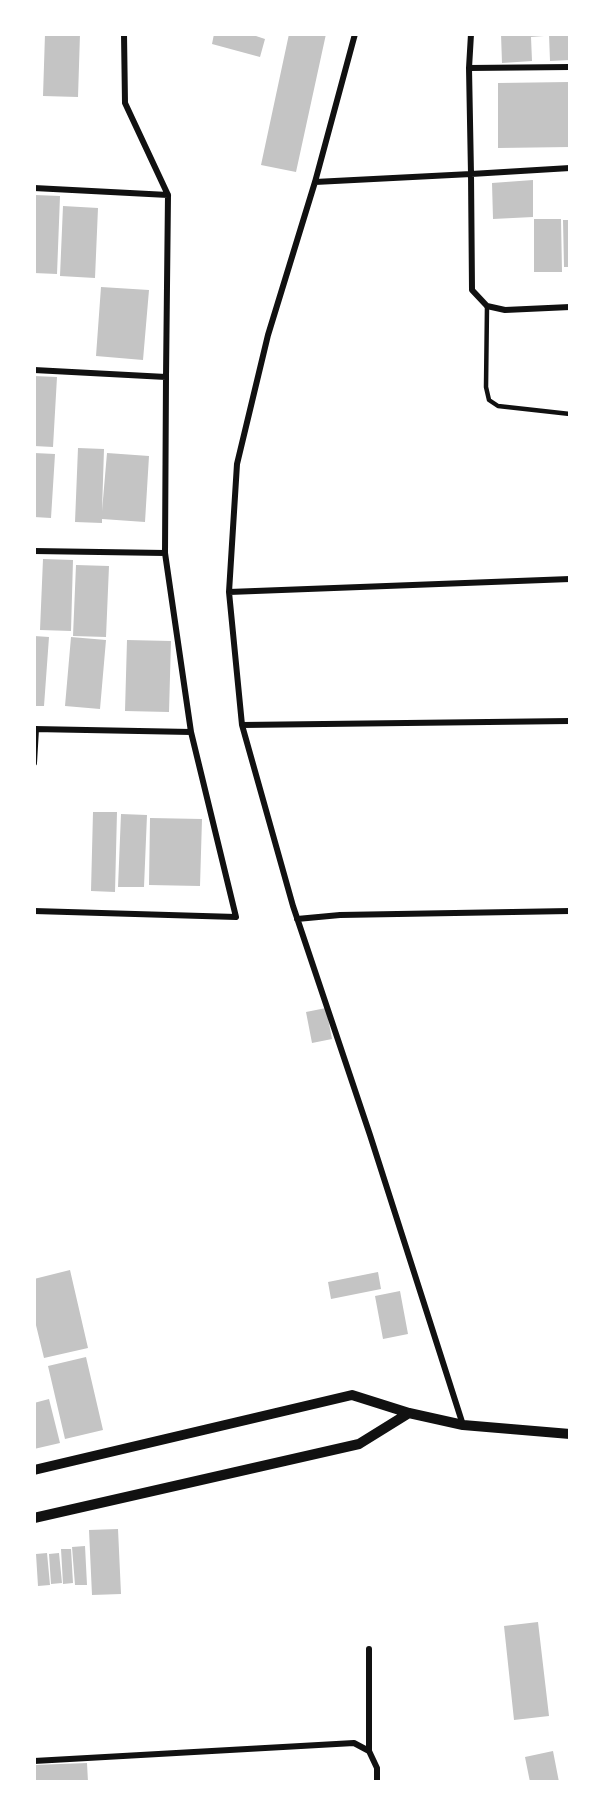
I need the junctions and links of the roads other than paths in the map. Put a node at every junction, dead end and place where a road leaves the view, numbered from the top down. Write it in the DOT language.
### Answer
graph roads {
  1 [pos="124,34"];
  2 [pos="355,34"];
  3 [pos="471,34"];
  4 [pos="570,67"];
  5 [pos="469,68"];
  6 [pos="570,168"];
  7 [pos="471,174"];
  8 [pos="315,182"];
  9 [pos="34,188"];
  10 [pos="168,195"];
  11 [pos="486,306"];
  12 [pos="570,307"];
  13 [pos="34,369"];
  14 [pos="166,377"];
  15 [pos="570,414"];
  16 [pos="34,551"];
  17 [pos="165,553"];
  18 [pos="570,579"];
  19 [pos="229,592"];
  20 [pos="570,721"];
  21 [pos="242,726"];
  22 [pos="35,729"];
  23 [pos="191,732"];
  24 [pos="34,763"];
  25 [pos="34,911"];
  26 [pos="570,911"];
  27 [pos="297,920"];
  28 [pos="409,1413"];
  29 [pos="462,1425"];
  30 [pos="570,1434"];
  31 [pos="34,1470"];
  32 [pos="34,1518"];
  33 [pos="369,1649"];
  34 [pos="369,1751"];
  35 [pos="34,1761"];
  36 [pos="376,1782"];
  1 -- 10 [label="street"];
  2 -- 8 [label="street"];
  3 -- 5 [label="street"];
  4 -- 5 [label="street"];
  5 -- 7 [label="street"];
  6 -- 7 [label="street"];
  7 -- 8 [label="street"];
  7 -- 11 [label="street"];
  8 -- 19 [label="street"];
  9 -- 10 [label="street"];
  10 -- 14 [label="street"];
  11 -- 12 [label="street"];
  11 -- 15 [label="lane"];
  13 -- 14 [label="street"];
  14 -- 17 [label="street"];
  16 -- 17 [label="street"];
  17 -- 23 [label="street"];
  18 -- 19 [label="street"];
  19 -- 21 [label="street"];
  20 -- 21 [label="street"];
  21 -- 27 [label="street"];
  22 -- 23 [label="street"];
  22 -- 24 [label="street"];
  23 -- 25 [label="street"];
  26 -- 27 [label="street"];
  27 -- 29 [label="street"];
  28 -- 29 [label="street"];
  28 -- 31 [label="street"];
  28 -- 32 [label="street"];
  29 -- 30 [label="street"];
  33 -- 34 [label="street"];
  34 -- 35 [label="street"];
  34 -- 36 [label="street"];
}
